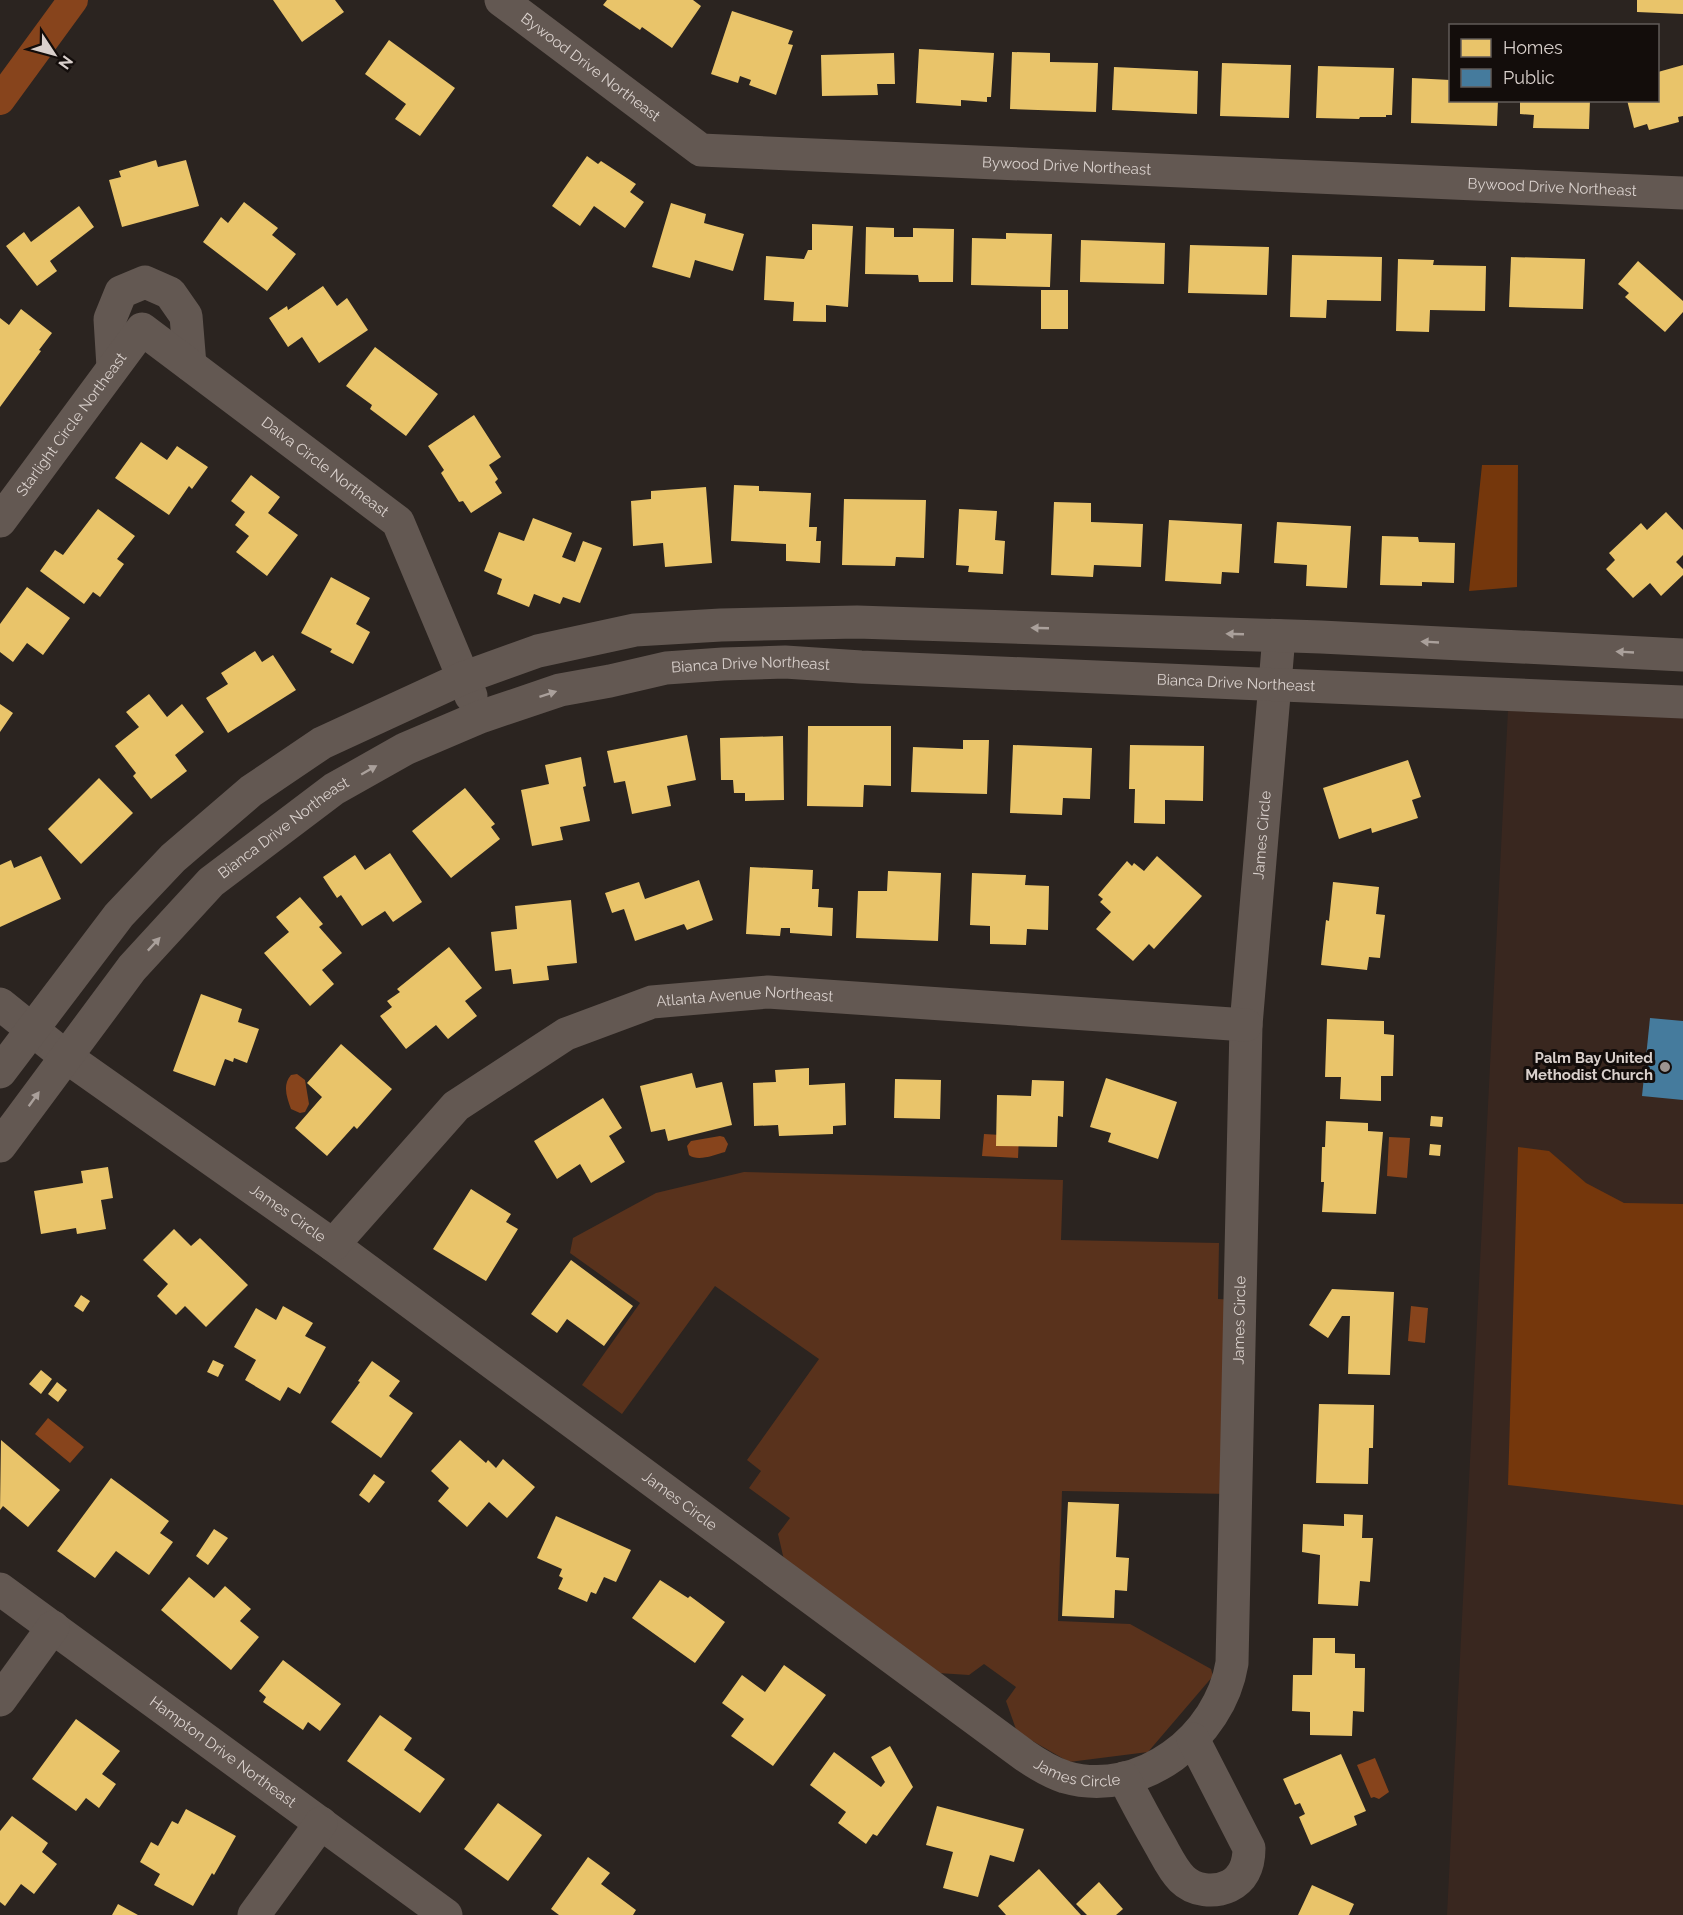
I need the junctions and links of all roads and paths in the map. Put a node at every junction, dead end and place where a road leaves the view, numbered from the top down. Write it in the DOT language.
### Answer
graph roads {
  1 [pos="501,0"];
  2 [pos="1683,193"];
  3 [pos="142,329"];
  4 [pos="190,365"];
  5 [pos="113,368"];
  6 [pos="0,521"];
  7 [pos="877,623"];
  8 [pos="1279,636"];
  9 [pos="1683,655"];
  10 [pos="874,668"];
  11 [pos="463,678"];
  12 [pos="1276,686"];
  13 [pos="1683,702"];
  14 [pos="480,717"];
  15 [pos="0,1004"];
  16 [pos="1246,1025"];
  17 [pos="31,1029"];
  18 [pos="65,1056"];
  19 [pos="0,1072"];
  20 [pos="0,1146"];
  21 [pos="333,1245"];
  22 [pos="0,1588"];
  23 [pos="53,1627"];
  24 [pos="0,1700"];
  25 [pos="1193,1739"];
  26 [pos="1124,1778"];
  27 [pos="321,1823"];
  28 [pos="254,1915"];
  29 [pos="446,1915"];
  1 -- 2 [label="street, Bywood Drive Northeast"];
  3 -- 4 [label="street, Dalva Circle Northeast"];
  3 -- 5 [label="street, Starlight Circle Northeast"];
  4 -- 5 [label="street"];
  4 -- 11 [label="street, Dalva Circle Northeast"];
  5 -- 6 [label="street, Starlight Circle Northeast"];
  8 -- 7 [label="street, one-way"];
  7 -- 10 [label="street"];
  7 -- 11 [label="street"];
  9 -- 8 [label="street, one-way"];
  8 -- 12 [label="street, James Circle"];
  10 -- 12 [label="street, Bianca Drive Northeast"];
  14 -- 10 [label="street, Bianca Drive Northeast, one-way"];
  11 -- 14 [label="street, Dalva Circle Northeast"];
  11 -- 17 [label="street"];
  12 -- 13 [label="street, Bianca Drive Northeast"];
  12 -- 16 [label="street, James Circle"];
  18 -- 14 [label="street, Bianca Drive Northeast, one-way"];
  15 -- 17 [label="street"];
  16 -- 21 [label="street, Atlanta Avenue Northeast"];
  16 -- 25 [label="street, James Circle"];
  17 -- 18 [label="street"];
  17 -- 19 [label="street"];
  20 -- 18 [label="street, Bianca Drive Northeast, one-way"];
  18 -- 21 [label="street, James Circle"];
  21 -- 26 [label="street, James Circle"];
  22 -- 23 [label="street, Hampton Drive Northeast"];
  23 -- 24 [label="street"];
  23 -- 27 [label="street, Hampton Drive Northeast"];
  25 -- 26 [label="street, James Circle"];
  25 -- 26 [label="street"];
  27 -- 28 [label="street"];
  27 -- 29 [label="street, Hampton Drive Northeast"];
}
